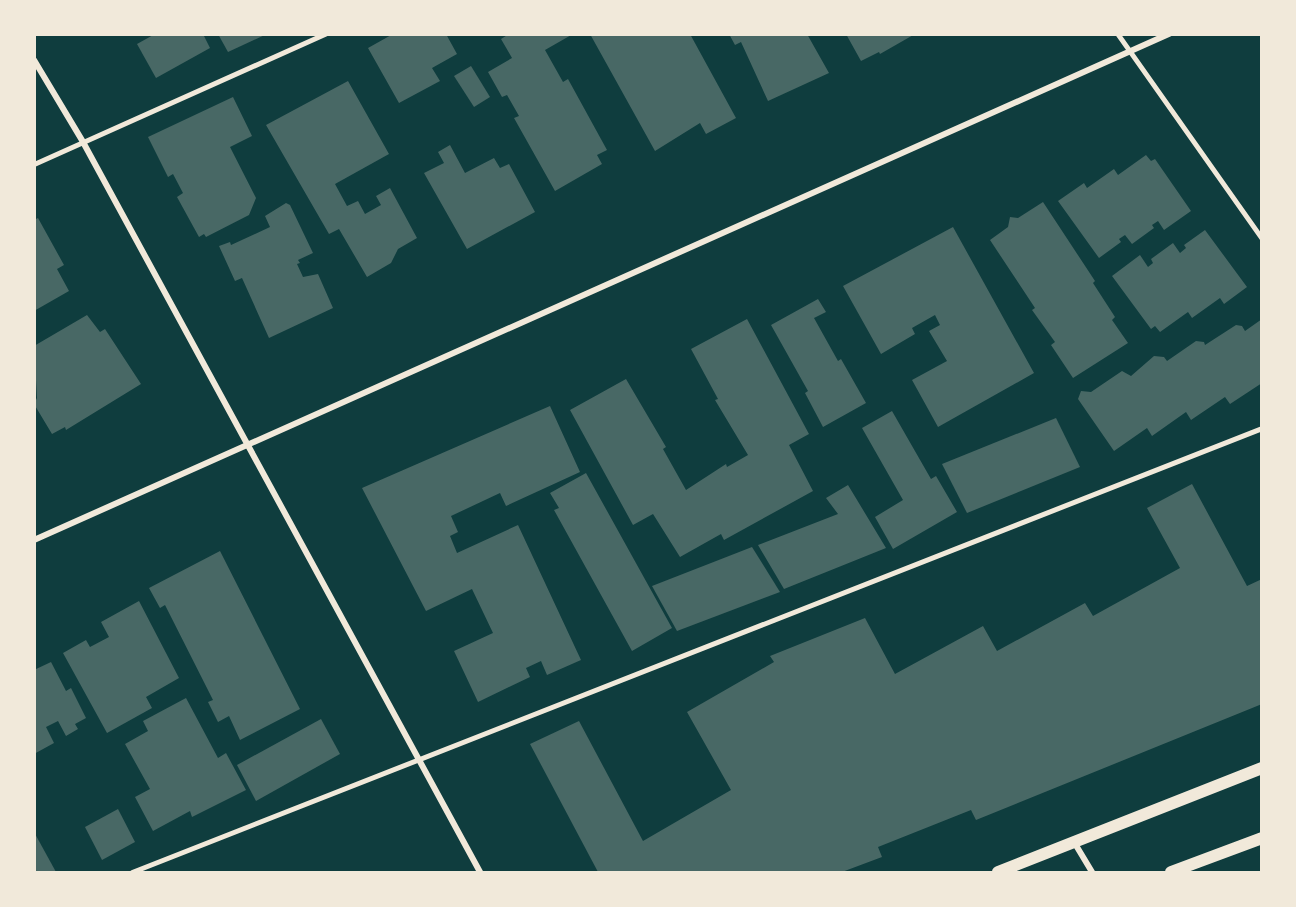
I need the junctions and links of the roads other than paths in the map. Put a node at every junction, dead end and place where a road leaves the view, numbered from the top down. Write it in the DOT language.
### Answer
graph roads {
  1 [pos="325,34"];
  2 [pos="1118,34"];
  3 [pos="1169,34"];
  4 [pos="1130,52"];
  5 [pos="34,60"];
  6 [pos="83,142"];
  7 [pos="34,164"];
  8 [pos="1262,238"];
  9 [pos="1262,428"];
  10 [pos="248,445"];
  11 [pos="34,540"];
  12 [pos="419,760"];
  13 [pos="1262,768"];
  14 [pos="1262,838"];
  15 [pos="1074,842"];
  16 [pos="132,873"];
  17 [pos="480,873"];
  18 [pos="998,873"];
  19 [pos="1092,873"];
  20 [pos="1172,873"];
  1 -- 6 [label="lane"];
  2 -- 4 [label="lane"];
  3 -- 4 [label="street"];
  4 -- 8 [label="lane"];
  4 -- 10 [label="street"];
  5 -- 6 [label="street"];
  6 -- 7 [label="lane"];
  6 -- 10 [label="street"];
  9 -- 12 [label="lane"];
  10 -- 11 [label="street"];
  10 -- 12 [label="street"];
  12 -- 16 [label="lane"];
  12 -- 17 [label="street"];
  13 -- 15 [label="main road"];
  14 -- 20 [label="main road"];
  15 -- 18 [label="main road"];
  15 -- 19 [label="street"];
}
